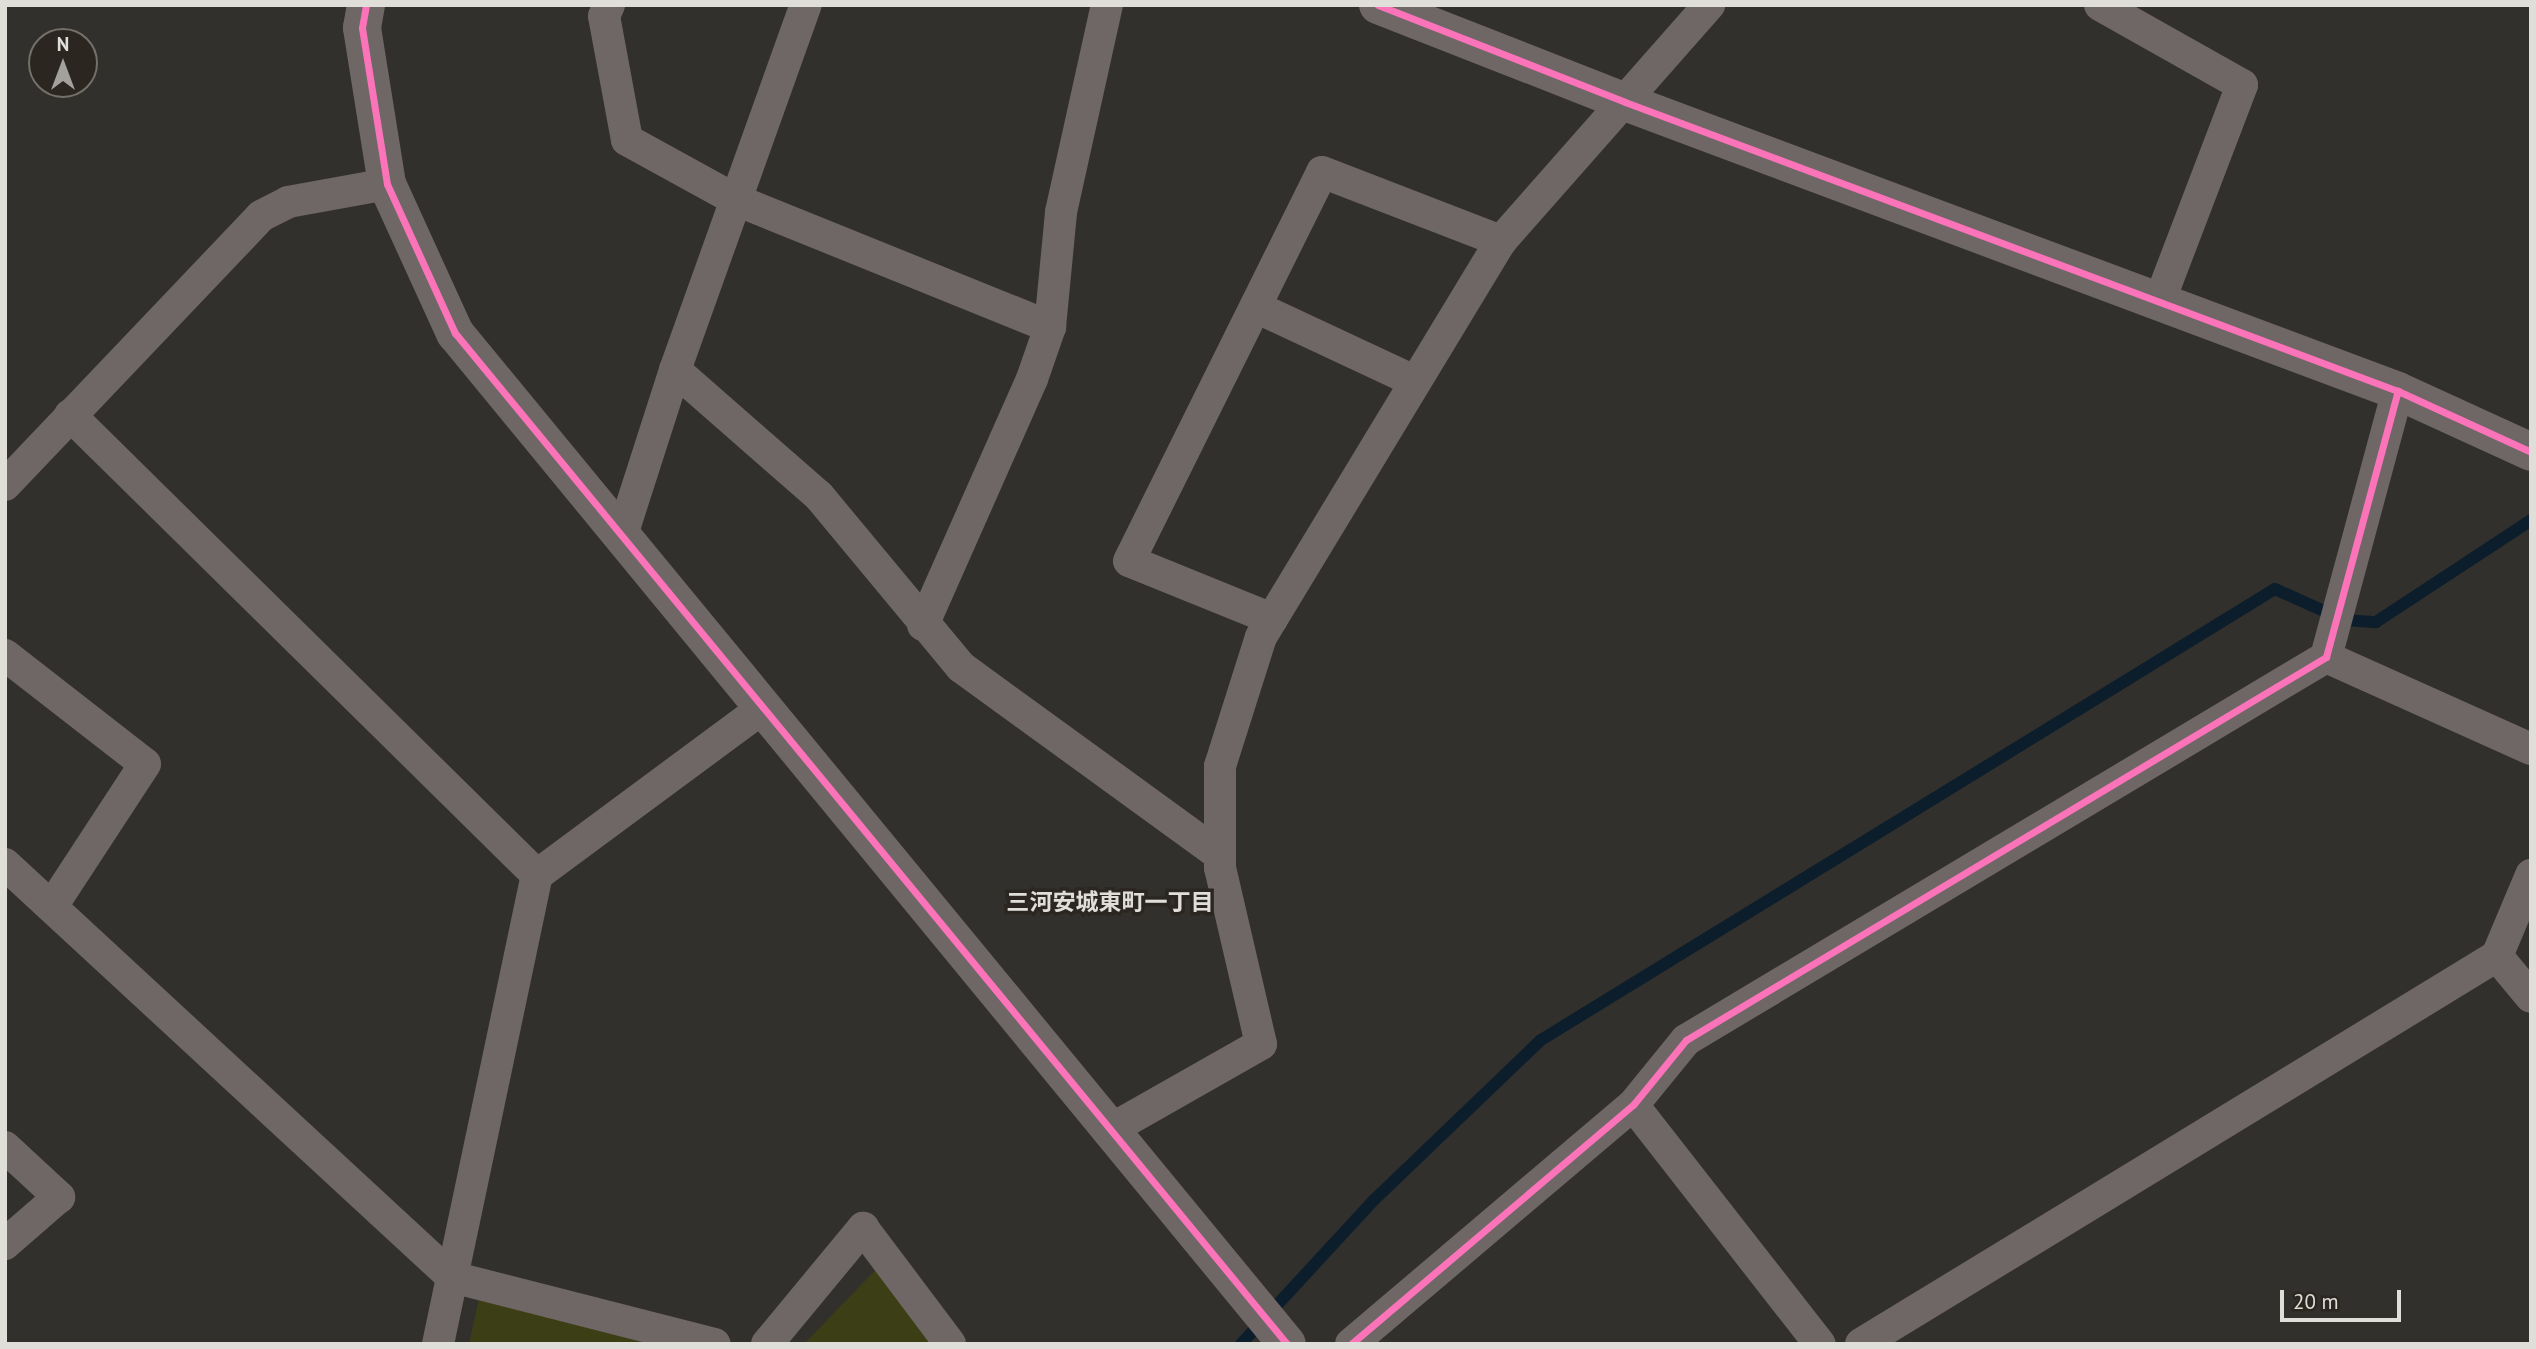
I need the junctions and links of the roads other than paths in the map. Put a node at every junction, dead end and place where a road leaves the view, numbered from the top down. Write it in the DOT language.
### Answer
graph roads {
  1 [pos="366,5"];
  2 [pos="609,5"];
  3 [pos="806,5"];
  4 [pos="1107,5"];
  5 [pos="1378,5"];
  6 [pos="1709,5"];
  7 [pos="2100,5"];
  8 [pos="1625,102"];
  9 [pos="387,184"];
  10 [pos="736,200"];
  11 [pos="1501,241"];
  12 [pos="2159,302"];
  13 [pos="1256,307"];
  14 [pos="1050,327"];
  15 [pos="675,370"];
  16 [pos="1414,381"];
  17 [pos="2398,391"];
  18 [pos="70,415"];
  19 [pos="2531,452"];
  20 [pos="5,485"];
  21 [pos="622,535"];
  22 [pos="1272,619"];
  23 [pos="923,625"];
  24 [pos="5,655"];
  25 [pos="2326,657"];
  26 [pos="762,708"];
  27 [pos="2531,749"];
  28 [pos="1220,855"];
  29 [pos="5,864"];
  30 [pos="537,875"];
  31 [pos="2531,875"];
  32 [pos="52,906"];
  33 [pos="2497,956"];
  34 [pos="2531,996"];
  35 [pos="1633,1105"];
  36 [pos="1108,1130"];
  37 [pos="5,1147"];
  38 [pos="5,1244"];
  39 [pos="452,1277"];
  40 [pos="438,1344"];
  41 [pos="715,1344"];
  42 [pos="767,1344"];
  43 [pos="950,1344"];
  44 [pos="1287,1344"];
  45 [pos="1351,1344"];
  46 [pos="1820,1344"];
  47 [pos="1861,1344"];
  1 -- 9 [label="street"];
  2 -- 10 [label="street"];
  3 -- 10 [label="street"];
  4 -- 14 [label="street"];
  5 -- 8 [label="street"];
  6 -- 8 [label="street"];
  7 -- 12 [label="street"];
  8 -- 11 [label="street"];
  8 -- 12 [label="street"];
  9 -- 18 [label="street"];
  9 -- 21 [label="street"];
  10 -- 14 [label="street"];
  10 -- 15 [label="street"];
  11 -- 13 [label="street"];
  11 -- 16 [label="street"];
  12 -- 17 [label="street"];
  13 -- 16 [label="street"];
  13 -- 22 [label="street"];
  14 -- 23 [label="street"];
  15 -- 21 [label="street"];
  15 -- 23 [label="street"];
  16 -- 22 [label="street"];
  17 -- 19 [label="street"];
  17 -- 25 [label="street"];
  18 -- 20 [label="street"];
  18 -- 30 [label="street"];
  21 -- 26 [label="street"];
  22 -- 28 [label="street"];
  23 -- 28 [label="street"];
  24 -- 32 [label="street"];
  25 -- 27 [label="street"];
  25 -- 35 [label="street"];
  26 -- 30 [label="street"];
  26 -- 36 [label="street"];
  28 -- 36 [label="street"];
  29 -- 32 [label="street"];
  30 -- 39 [label="street"];
  31 -- 33 [label="street"];
  32 -- 39 [label="street"];
  33 -- 34 [label="street"];
  33 -- 47 [label="street"];
  35 -- 45 [label="street"];
  35 -- 46 [label="street"];
  36 -- 44 [label="street"];
  37 -- 38 [label="street"];
  39 -- 40 [label="street"];
  39 -- 41 [label="street"];
  42 -- 43 [label="street"];
}
